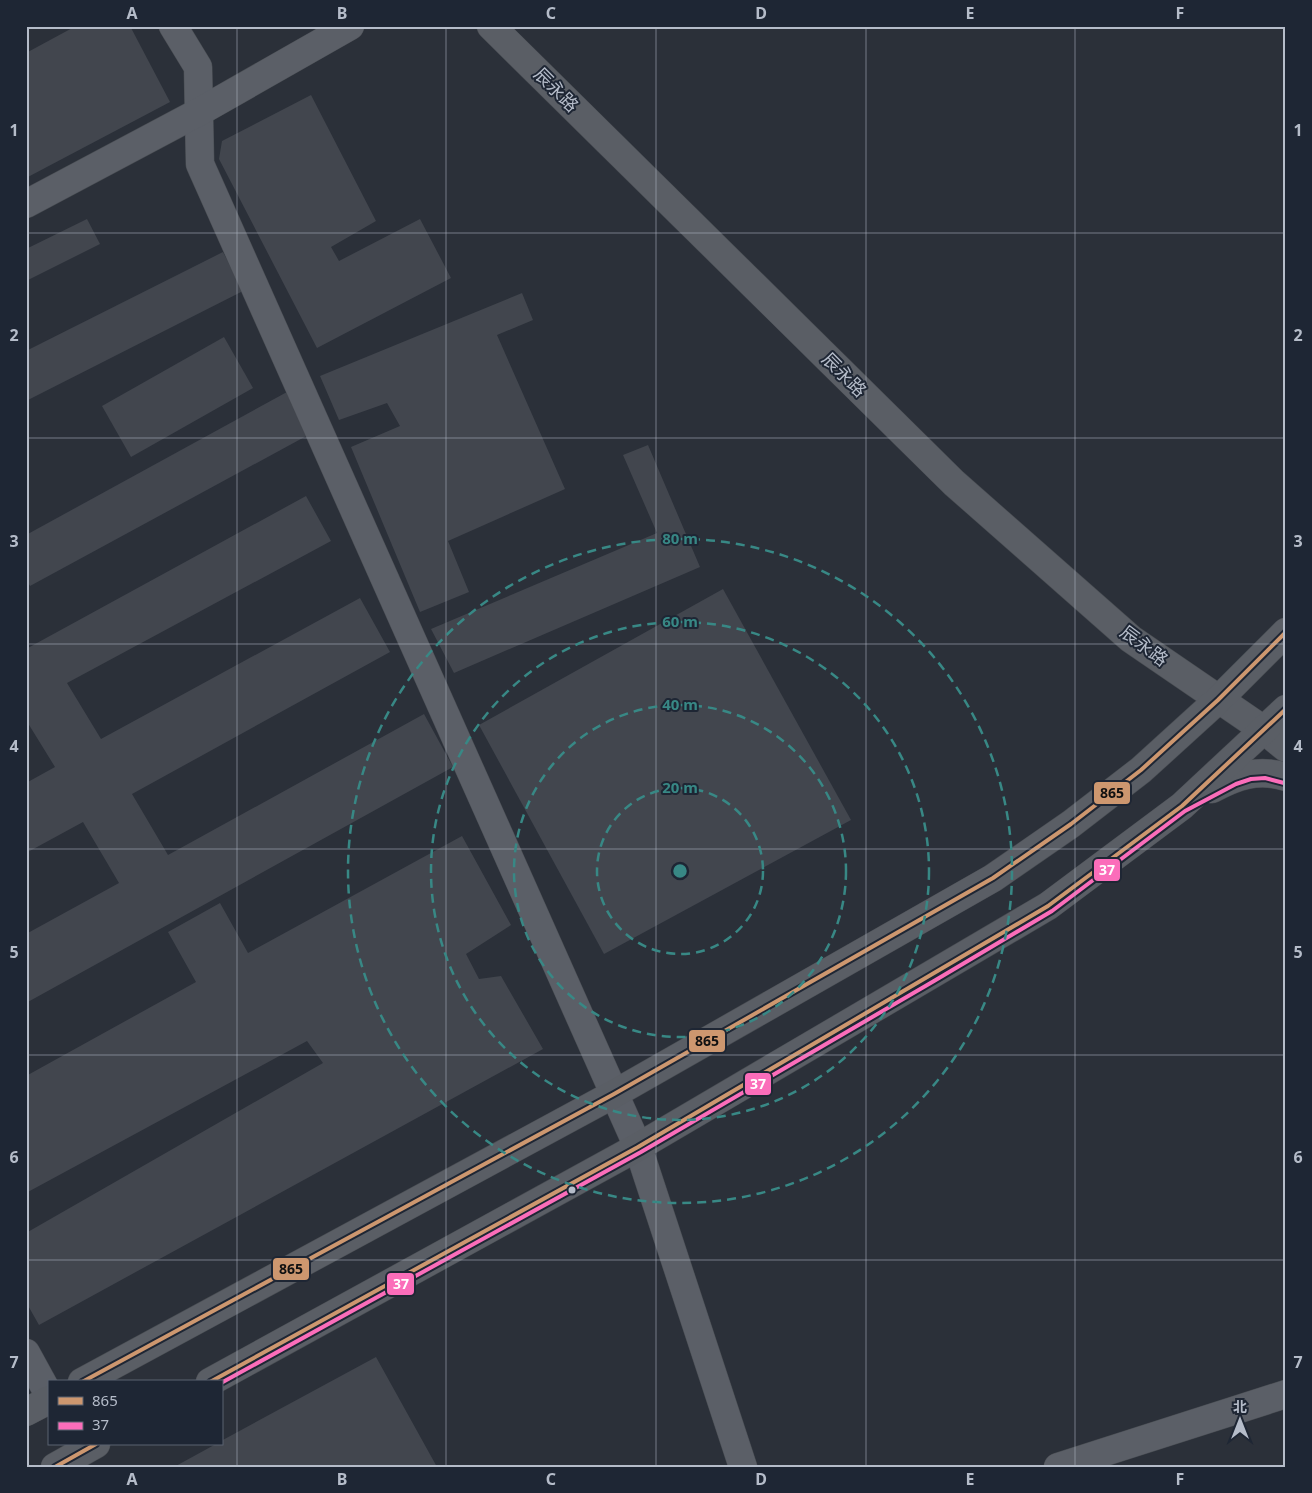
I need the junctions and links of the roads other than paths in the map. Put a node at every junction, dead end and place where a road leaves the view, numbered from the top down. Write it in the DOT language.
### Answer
graph roads {
  1 [pos="173,26"];
  2 [pos="350,26"];
  3 [pos="491,26"];
  4 [pos="199,112"];
  5 [pos="26,204"];
  6 [pos="1286,632"];
  7 [pos="1218,700"];
  8 [pos="1286,708"];
  9 [pos="1258,736"];
  10 [pos="1286,748"];
  11 [pos="1286,766"];
  12 [pos="1286,777"];
  13 [pos="1182,806"];
  14 [pos="614,1094"];
  15 [pos="638,1147"];
  16 [pos="26,1353"];
  17 [pos="86,1380"];
  18 [pos="214,1380"];
  19 [pos="48,1393"];
  20 [pos="1286,1394"];
  21 [pos="48,1401"];
  22 [pos="26,1412"];
  23 [pos="743,1467"];
  24 [pos="1058,1467"];
  1 -- 4 [label="street"];
  2 -- 4 [label="street"];
  3 -- 7 [label="main road, 辰永路"];
  4 -- 5 [label="street"];
  4 -- 14 [label="street"];
  6 -- 7 [label="main road"];
  7 -- 9 [label="main road, 辰永路"];
  7 -- 14 [label="main road"];
  8 -- 9 [label="main road"];
  9 -- 10 [label="main road, 辰永路"];
  9 -- 11 [label="main road, 辰永路"];
  9 -- 13 [label="main road"];
  12 -- 13 [label="main road"];
  13 -- 15 [label="main road"];
  14 -- 15 [label="street"];
  14 -- 17 [label="main road"];
  15 -- 18 [label="main road"];
  15 -- 23 [label="street"];
  16 -- 19 [label="street"];
  20 -- 24 [label="street"];
  21 -- 22 [label="main road"];
}
